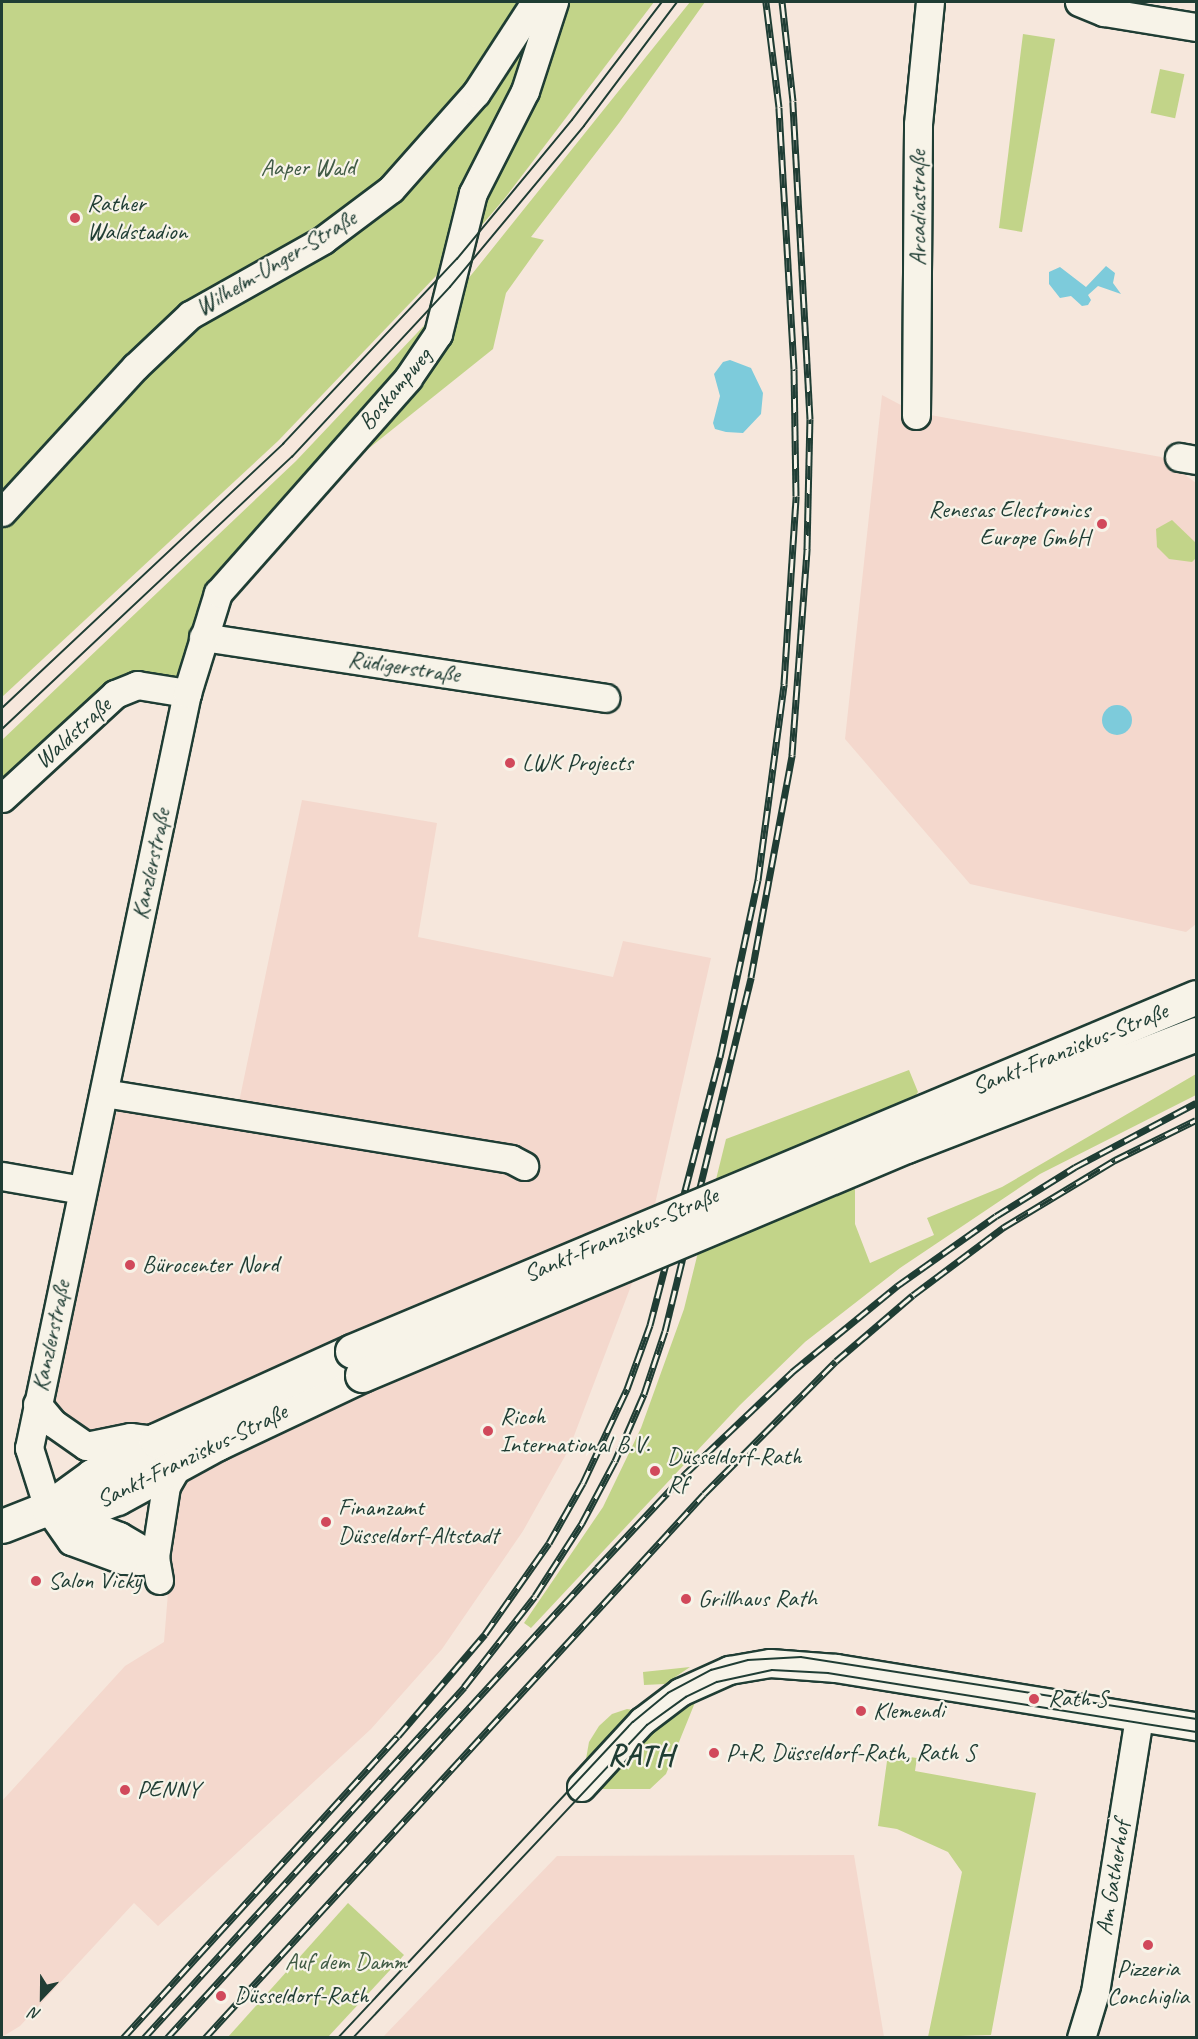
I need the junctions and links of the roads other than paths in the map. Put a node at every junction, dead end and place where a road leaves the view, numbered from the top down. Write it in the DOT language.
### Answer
graph roads {
  1 [pos="535,2"];
  2 [pos="554,2"];
  3 [pos="930,2"];
  4 [pos="1079,2"];
  5 [pos="1197,27"];
  6 [pos="916,415"];
  7 [pos="2,512"];
  8 [pos="203,637"];
  9 [pos="187,693"];
  10 [pos="605,698"];
  11 [pos="2,798"];
  12 [pos="1197,997"];
  13 [pos="1197,1034"];
  14 [pos="104,1093"];
  15 [pos="524,1166"];
  16 [pos="2,1176"];
  17 [pos="82,1190"];
  18 [pos="357,1363"];
  19 [pos="37,1404"];
  20 [pos="156,1440"];
  21 [pos="180,1462"];
  22 [pos="48,1508"];
  23 [pos="2,1526"];
  24 [pos="1138,1717"];
  25 [pos="1196,1725"];
  26 [pos="581,1787"];
  27 [pos="1081,2037"];
  1 -- 7 [label="street, Wilhelm-Unger-Straße"];
  2 -- 8 [label="street, Boskampweg"];
  3 -- 6 [label="street, Arcadiastraße"];
  4 -- 5 [label="street"];
  8 -- 9 [label="street, Kanzlerstraße"];
  8 -- 10 [label="street, Rüdigerstraße"];
  9 -- 11 [label="street, Waldstraße"];
  9 -- 14 [label="street, Kanzlerstraße"];
  12 -- 18 [label="main road, Sankt-Franziskus-Straße, bridge"];
  13 -- 18 [label="main road, Sankt-Franziskus-Straße, bridge"];
  14 -- 15 [label="street"];
  14 -- 17 [label="street, Kanzlerstraße"];
  16 -- 17 [label="street"];
  17 -- 19 [label="street, Kanzlerstraße"];
  18 -- 20 [label="main road, Sankt-Franziskus-Straße"];
  18 -- 21 [label="main road, Sankt-Franziskus-Straße"];
  19 -- 20 [label="street, Kanzlerstraße"];
  19 -- 22 [label="street, Kanzlerstraße"];
  20 -- 22 [label="main road, Sankt-Franziskus-Straße"];
  21 -- 22 [label="main road, Sankt-Franziskus-Straße"];
  21 -- 22 [label="street"];
  22 -- 23 [label="main road"];
  24 -- 25 [label="street"];
  24 -- 26 [label="street"];
  24 -- 27 [label="street, Am Gatherhof"];
}
